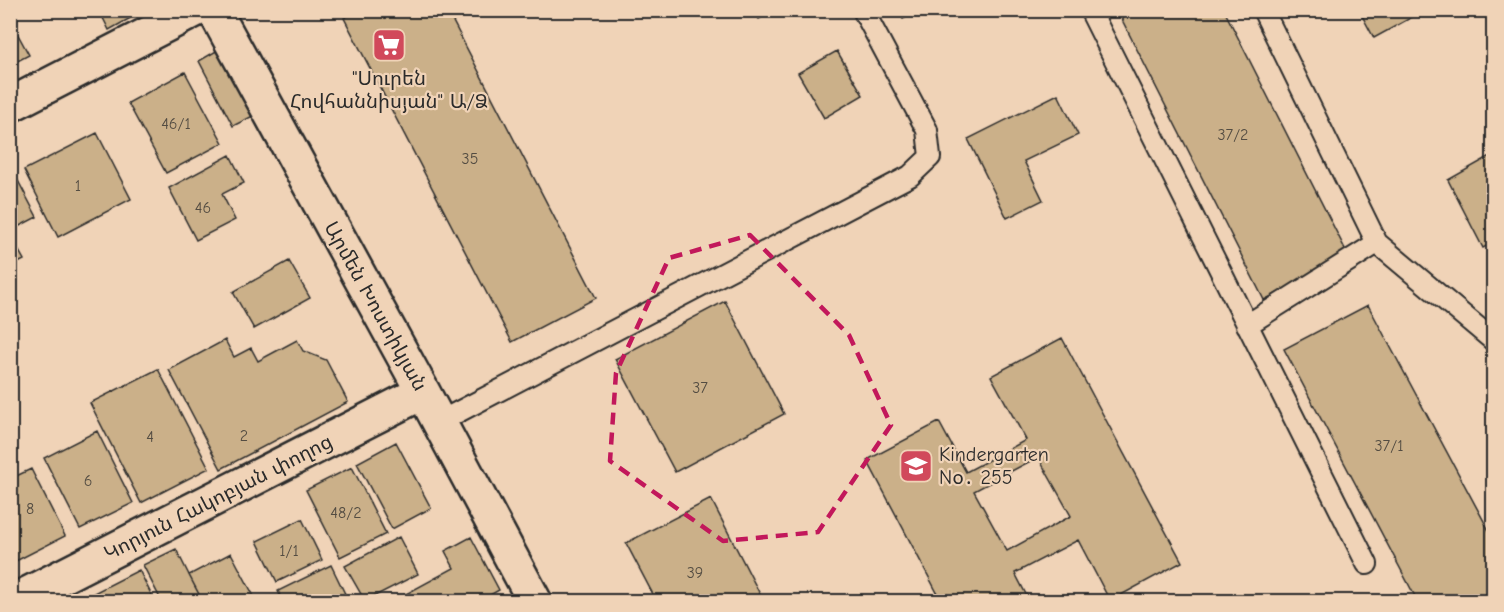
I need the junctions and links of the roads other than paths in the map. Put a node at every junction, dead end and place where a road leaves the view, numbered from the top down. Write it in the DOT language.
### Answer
graph roads {
  1 [pos="195,10"];
  2 [pos="214,10"];
  3 [pos="863,10"];
  4 [pos="1090,10"];
  5 [pos="1263,10"];
  6 [pos="10,105"];
  7 [pos="1377,243"];
  8 [pos="1247,325"];
  9 [pos="1494,341"];
  10 [pos="423,392"];
  11 [pos="439,422"];
  12 [pos="1367,564"];
  13 [pos="12,602"];
  14 [pos="535,602"];
  1 -- 6 [label="street"];
  2 -- 10 [label="street, Արմեն Խոստիկյան"];
  3 -- 11 [label="lane"];
  4 -- 8 [label="lane"];
  5 -- 7 [label="lane"];
  7 -- 8 [label="lane"];
  7 -- 9 [label="lane"];
  8 -- 12 [label="lane"];
  10 -- 11 [label="street, Արմեն Խոստիկյան"];
  10 -- 13 [label="street, Կորյուն Հակոբյան փողոց"];
  11 -- 14 [label="street, Արմեն Խոստիկյան"];
}
